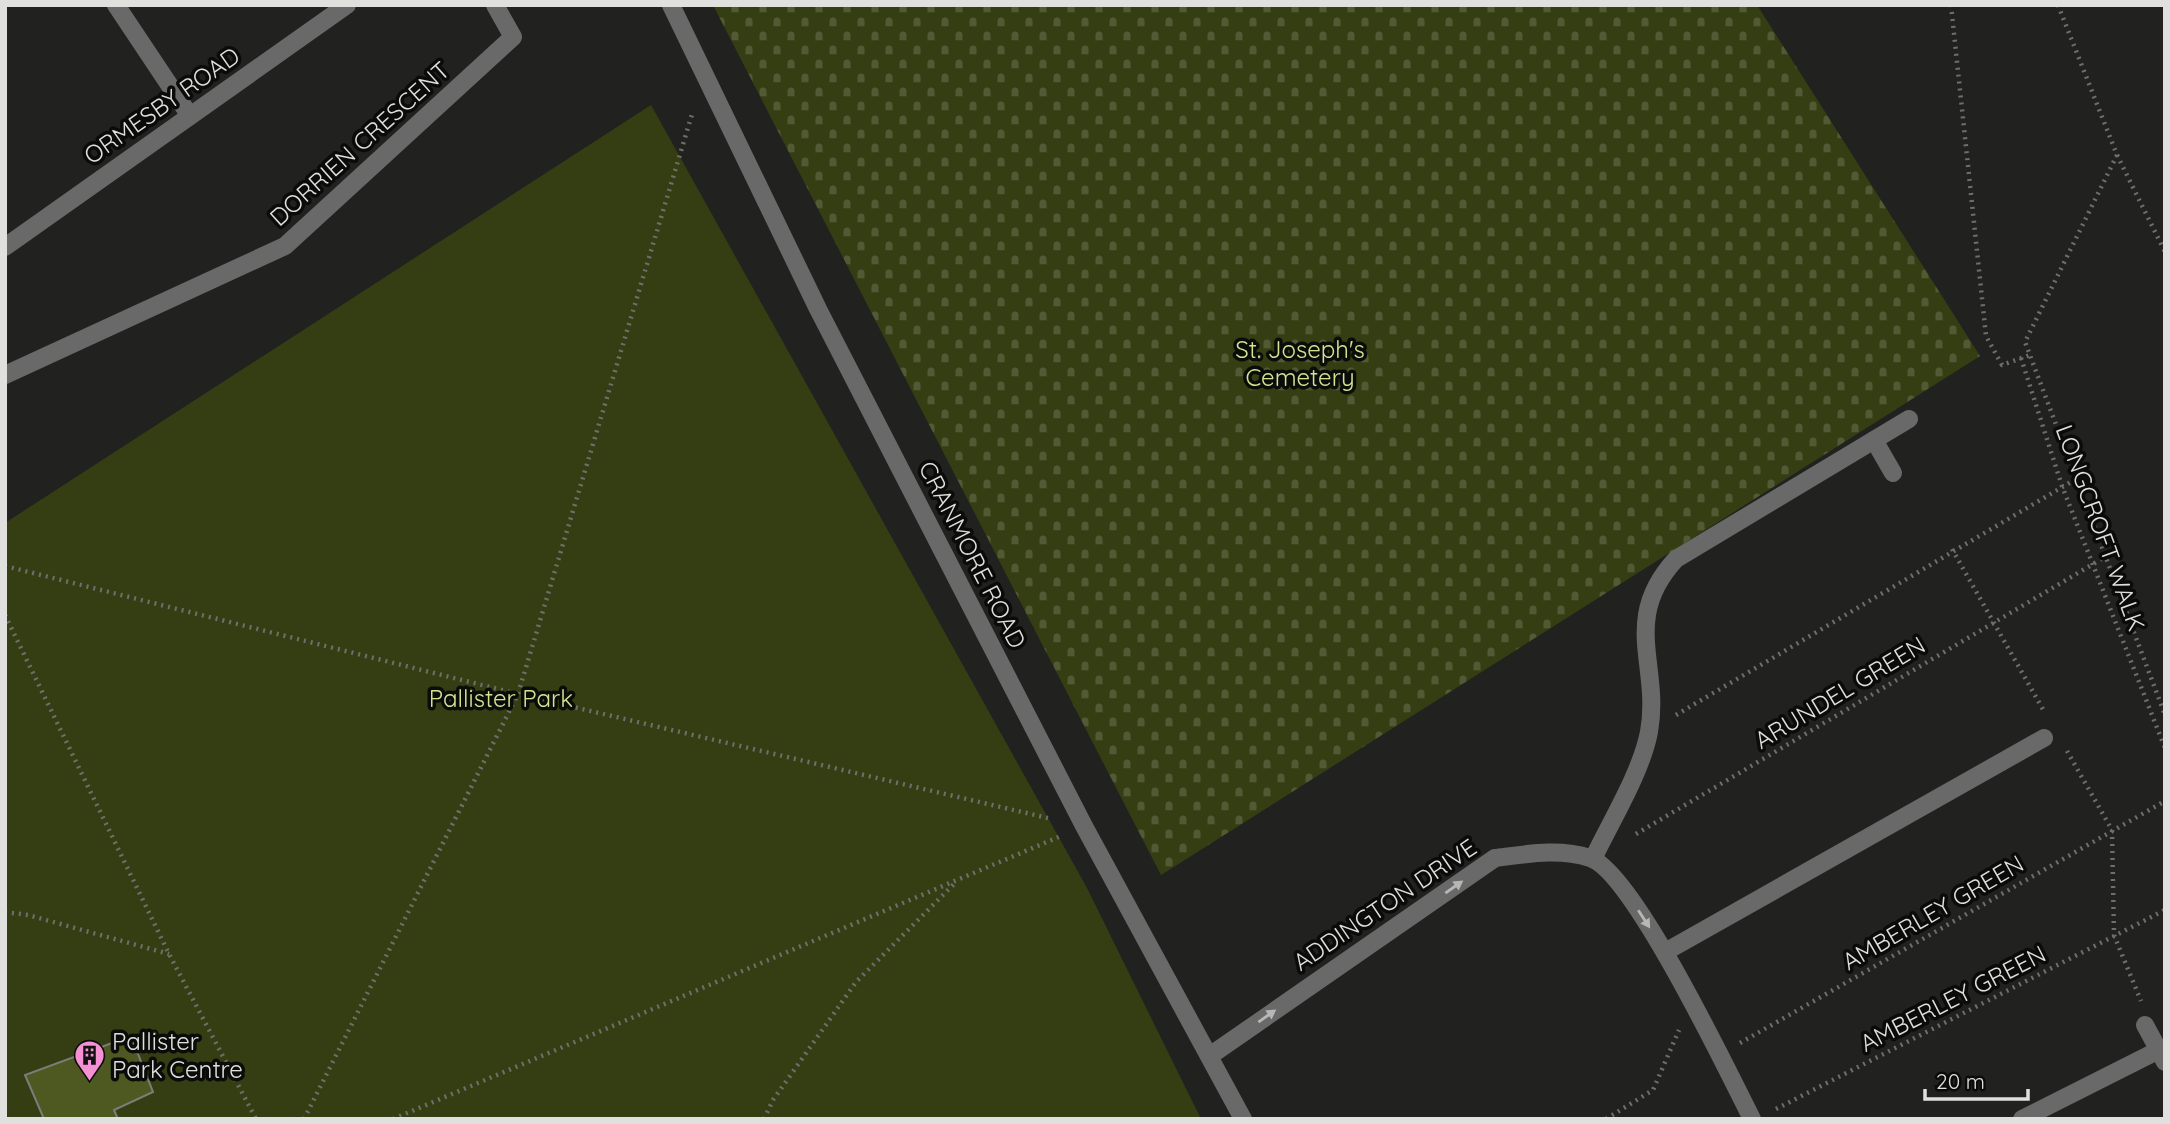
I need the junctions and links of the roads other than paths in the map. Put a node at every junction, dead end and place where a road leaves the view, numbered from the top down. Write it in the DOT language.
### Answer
graph roads {
  1 [pos="116,5"];
  2 [pos="346,5"];
  3 [pos="495,5"];
  4 [pos="671,5"];
  5 [pos="190,116"];
  6 [pos="5,247"];
  7 [pos="5,375"];
  8 [pos="1909,419"];
  9 [pos="1874,440"];
  10 [pos="1893,473"];
  11 [pos="2044,738"];
  12 [pos="1593,859"];
  13 [pos="1665,952"];
  14 [pos="2145,1024"];
  15 [pos="1211,1055"];
  16 [pos="2162,1056"];
  17 [pos="1761,1116"];
  18 [pos="1243,1119"];
  19 [pos="2022,1119"];
  1 -- 5 [label="street"];
  2 -- 5 [label="street, ORMESBY ROAD"];
  3 -- 7 [label="street, DORRIEN CRESCENT"];
  4 -- 15 [label="street, CRANMORE ROAD"];
  5 -- 6 [label="street, ORMESBY ROAD"];
  8 -- 9 [label="street"];
  9 -- 10 [label="street"];
  9 -- 12 [label="street"];
  11 -- 13 [label="street"];
  12 -- 13 [label="street, one-way"];
  15 -- 12 [label="street, ADDINGTON DRIVE, one-way"];
  13 -- 17 [label="street"];
  14 -- 16 [label="street"];
  15 -- 18 [label="street, CRANMORE ROAD"];
  16 -- 19 [label="street"];
}
